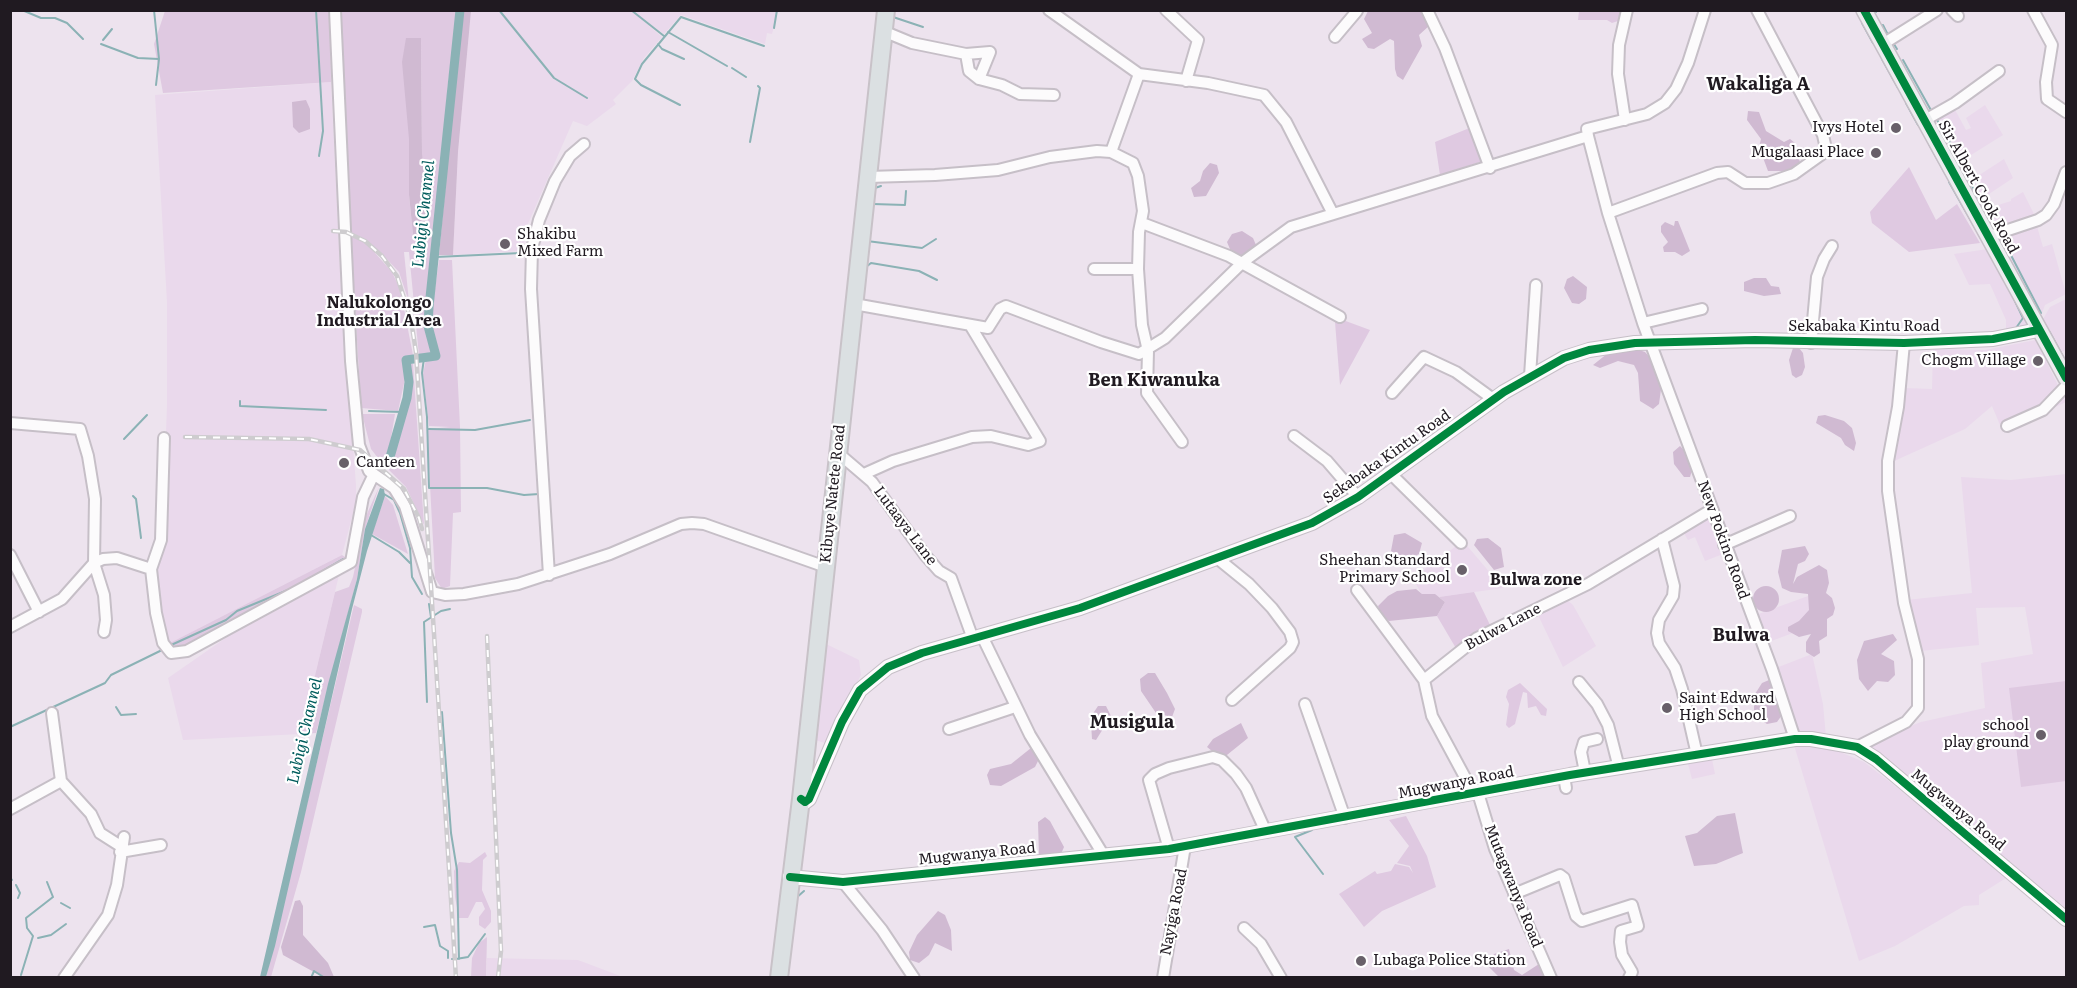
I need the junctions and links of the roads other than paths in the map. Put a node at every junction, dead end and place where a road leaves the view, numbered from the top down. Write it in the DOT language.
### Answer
graph roads {
  1 [pos="335,10"];
  2 [pos="886,10"];
  3 [pos="1049,10"];
  4 [pos="1166,10"];
  5 [pos="1426,10"];
  6 [pos="1627,10"];
  7 [pos="1705,10"];
  8 [pos="1757,10"];
  9 [pos="1864,10"];
  10 [pos="1937,10"];
  11 [pos="2033,10"];
  12 [pos="1358,11"];
  13 [pos="883,31"];
  14 [pos="1335,37"];
  15 [pos="1883,44"];
  16 [pos="966,54"];
  17 [pos="1999,71"];
  18 [pos="1139,74"];
  19 [pos="979,79"];
  20 [pos="1186,81"];
  21 [pos="1054,94"];
  22 [pos="2067,112"];
  23 [pos="1625,120"];
  24 [pos="1925,120"];
  25 [pos="1588,136"];
  26 [pos="584,144"];
  27 [pos="1110,152"];
  28 [pos="1490,168"];
  29 [pos="2067,172"];
  30 [pos="868,177"];
  31 [pos="1608,213"];
  32 [pos="1333,214"];
  33 [pos="1142,223"];
  34 [pos="1990,236"];
  35 [pos="1832,246"];
  36 [pos="1243,262"];
  37 [pos="1138,268"];
  38 [pos="1094,269"];
  39 [pos="1536,285"];
  40 [pos="854,304"];
  41 [pos="1702,309"];
  42 [pos="1340,317"];
  43 [pos="1644,323"];
  44 [pos="970,325"];
  45 [pos="2038,330"];
  46 [pos="1651,342"];
  47 [pos="1811,343"];
  48 [pos="1904,343"];
  49 [pos="1148,351"];
  50 [pos="2065,371"];
  51 [pos="1530,376"];
  52 [pos="2067,386"];
  53 [pos="1392,393"];
  54 [pos="1493,399"];
  55 [pos="10,423"];
  56 [pos="2007,426"];
  57 [pos="1294,436"];
  58 [pos="164,438"];
  59 [pos="1182,442"];
  60 [pos="838,453"];
  61 [pos="1389,472"];
  62 [pos="374,474"];
  63 [pos="864,474"];
  64 [pos="1358,497"];
  65 [pos="1712,510"];
  66 [pos="1790,516"];
  67 [pos="1662,538"];
  68 [pos="1461,543"];
  69 [pos="1724,545"];
  70 [pos="10,555"];
  71 [pos="1217,558"];
  72 [pos="94,563"];
  73 [pos="826,567"];
  74 [pos="151,568"];
  75 [pos="549,575"];
  76 [pos="1357,590"];
  77 [pos="39,612"];
  78 [pos="10,627"];
  79 [pos="104,632"];
  80 [pos="978,638"];
  81 [pos="1424,680"];
  82 [pos="1579,682"];
  83 [pos="1232,700"];
  84 [pos="1305,704"];
  85 [pos="1015,707"];
  86 [pos="52,713"];
  87 [pos="949,729"];
  88 [pos="1597,739"];
  89 [pos="1795,739"];
  90 [pos="1857,747"];
  91 [pos="1697,755"];
  92 [pos="1619,768"];
  93 [pos="1585,772"];
  94 [pos="61,781"];
  95 [pos="1476,794"];
  96 [pos="801,799"];
  97 [pos="10,809"];
  98 [pos="1345,818"];
  99 [pos="1266,832"];
  100 [pos="122,845"];
  101 [pos="161,845"];
  102 [pos="1185,846"];
  103 [pos="1169,849"];
  104 [pos="1104,856"];
  105 [pos="790,877"];
  106 [pos="843,882"];
  107 [pos="1514,894"];
  108 [pos="2067,919"];
  109 [pos="1244,928"];
  110 [pos="64,978"];
  111 [pos="779,978"];
  112 [pos="914,978"];
  113 [pos="1163,978"];
  114 [pos="1281,978"];
  115 [pos="1551,978"];
  116 [pos="1629,978"];
  1 -- 62 [label="street"];
  2 -- 13 [label="main road, Kibuye Natete Road"];
  3 -- 18 [label="street"];
  4 -- 20 [label="street"];
  5 -- 28 [label="street"];
  6 -- 23 [label="street"];
  7 -- 23 [label="street"];
  8 -- 31 [label="street"];
  9 -- 15 [label="main road, Sir Albert Cook Road"];
  10 -- 15 [label="street"];
  11 -- 22 [label="street"];
  12 -- 14 [label="street"];
  13 -- 16 [label="street"];
  13 -- 30 [label="main road, Kibuye Natete Road"];
  15 -- 24 [label="main road, Sir Albert Cook Road"];
  16 -- 19 [label="street"];
  16 -- 19 [label="street"];
  17 -- 24 [label="street"];
  18 -- 20 [label="street"];
  18 -- 27 [label="street"];
  19 -- 21 [label="street"];
  20 -- 32 [label="street"];
  23 -- 25 [label="street"];
  24 -- 34 [label="main road, Sir Albert Cook Road"];
  25 -- 28 [label="street"];
  25 -- 31 [label="street, New Pokino Road"];
  26 -- 75 [label="street"];
  27 -- 30 [label="street"];
  27 -- 33 [label="street"];
  28 -- 32 [label="street"];
  29 -- 34 [label="street"];
  30 -- 40 [label="main road, Kibuye Natete Road"];
  31 -- 43 [label="street, New Pokino Road"];
  32 -- 36 [label="street"];
  33 -- 36 [label="street"];
  33 -- 37 [label="street"];
  34 -- 45 [label="main road, Sir Albert Cook Road"];
  35 -- 47 [label="street"];
  36 -- 42 [label="street"];
  36 -- 49 [label="street"];
  37 -- 38 [label="street"];
  37 -- 49 [label="street"];
  39 -- 51 [label="street"];
  40 -- 44 [label="street"];
  40 -- 60 [label="main road, Kibuye Natete Road"];
  41 -- 43 [label="street"];
  43 -- 46 [label="street, New Pokino Road"];
  44 -- 49 [label="street"];
  44 -- 63 [label="street"];
  45 -- 48 [label="street, Sekabaka Kintu Road"];
  45 -- 50 [label="main road, Sir Albert Cook Road"];
  46 -- 47 [label="street, Sekabaka Kintu Road"];
  46 -- 51 [label="street, Sekabaka Kintu Road"];
  46 -- 65 [label="street, New Pokino Road"];
  47 -- 48 [label="street, Sekabaka Kintu Road"];
  48 -- 90 [label="street"];
  49 -- 59 [label="street"];
  51 -- 54 [label="street, Sekabaka Kintu Road"];
  52 -- 56 [label="street"];
  53 -- 54 [label="street"];
  54 -- 61 [label="street, Sekabaka Kintu Road"];
  55 -- 72 [label="street"];
  57 -- 64 [label="street"];
  58 -- 74 [label="street"];
  60 -- 63 [label="street, Lutaaya Lane"];
  60 -- 73 [label="main road, Kibuye Natete Road"];
  61 -- 64 [label="street, Sekabaka Kintu Road"];
  61 -- 68 [label="street"];
  62 -- 74 [label="street"];
  62 -- 75 [label="street"];
  63 -- 80 [label="street, Lutaaya Lane"];
  64 -- 71 [label="street, Sekabaka Kintu Road"];
  65 -- 67 [label="street, Bulwa Lane"];
  65 -- 69 [label="street, New Pokino Road"];
  66 -- 69 [label="street"];
  67 -- 81 [label="street, Bulwa Lane"];
  67 -- 91 [label="street"];
  69 -- 89 [label="street, New Pokino Road"];
  70 -- 77 [label="street"];
  71 -- 80 [label="street, Sekabaka Kintu Road"];
  71 -- 83 [label="street"];
  72 -- 74 [label="street"];
  72 -- 77 [label="street"];
  72 -- 79 [label="street"];
  73 -- 75 [label="street"];
  73 -- 96 [label="main road, Kibuye Natete Road"];
  76 -- 81 [label="street, Mutagwanya Road"];
  77 -- 78 [label="street"];
  80 -- 85 [label="street, Lutaaya Lane"];
  80 -- 96 [label="street, Sekabaka Kintu Road"];
  81 -- 95 [label="street, Mutagwanya Road"];
  82 -- 92 [label="street"];
  84 -- 98 [label="street"];
  85 -- 87 [label="street"];
  85 -- 104 [label="street, Lutaaya Lane"];
  86 -- 94 [label="street"];
  88 -- 93 [label="street"];
  89 -- 90 [label="street, Mugwanya Road"];
  89 -- 91 [label="street, Mugwanya Road"];
  90 -- 108 [label="street, Mugwanya Road"];
  91 -- 92 [label="street, Mugwanya Road"];
  92 -- 93 [label="street, Mugwanya Road"];
  93 -- 95 [label="street, Mugwanya Road"];
  94 -- 97 [label="street"];
  94 -- 100 [label="street"];
  95 -- 98 [label="street, Mugwanya Road"];
  95 -- 107 [label="street, Mutagwanya Road"];
  96 -- 105 [label="main road, Kibuye Natete Road"];
  98 -- 99 [label="street, Mugwanya Road"];
  99 -- 102 [label="street, Mugwanya Road"];
  99 -- 103 [label="street"];
  100 -- 101 [label="street"];
  100 -- 110 [label="street"];
  102 -- 103 [label="street, Mugwanya Road"];
  102 -- 113 [label="street, Nayiga Road"];
  103 -- 104 [label="street, Mugwanya Road"];
  104 -- 106 [label="street, Mugwanya Road"];
  105 -- 106 [label="street, Mugwanya Road"];
  105 -- 111 [label="main road, Kibuye Natete Road"];
  106 -- 112 [label="street"];
  107 -- 115 [label="street, Mutagwanya Road"];
  107 -- 116 [label="street"];
  109 -- 114 [label="street"];
}
